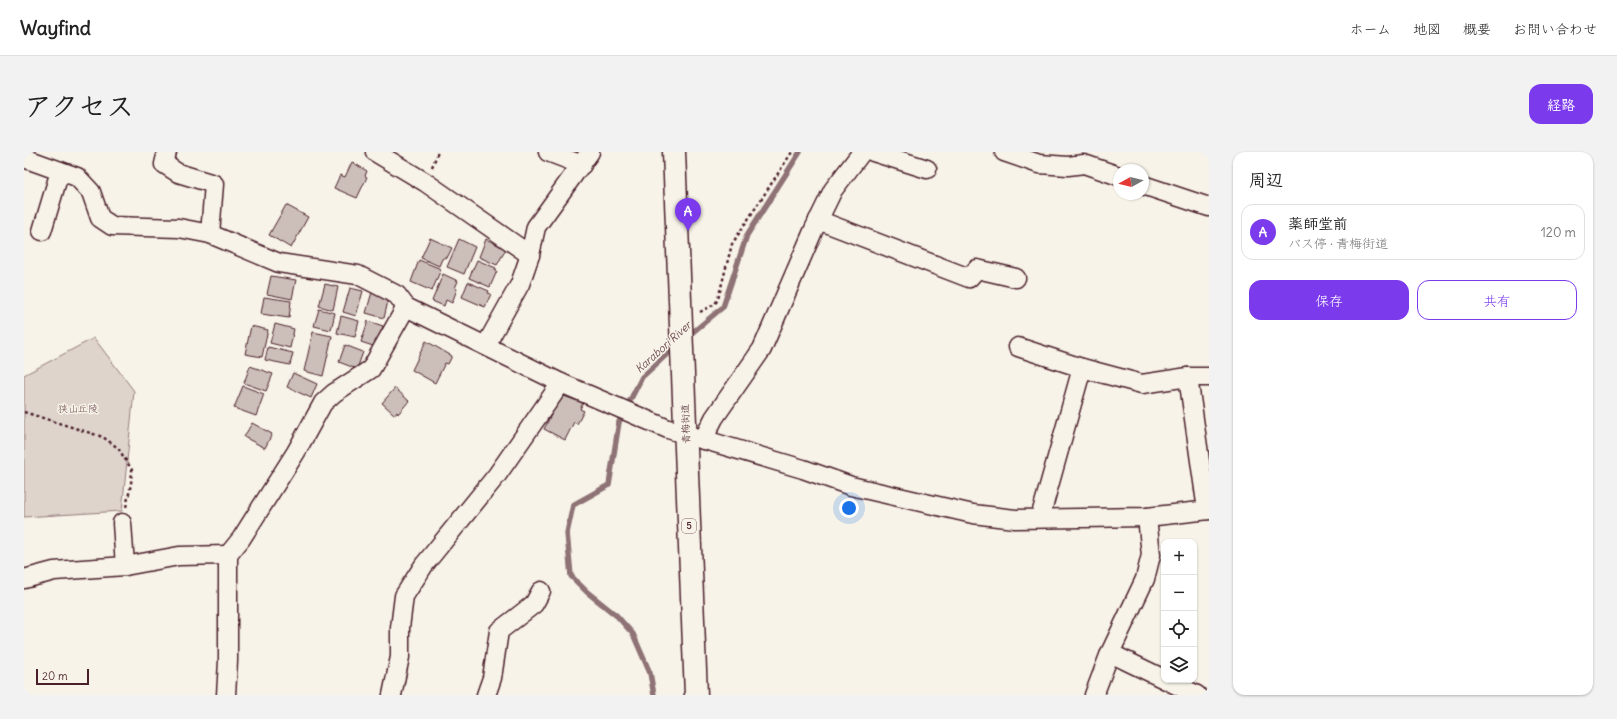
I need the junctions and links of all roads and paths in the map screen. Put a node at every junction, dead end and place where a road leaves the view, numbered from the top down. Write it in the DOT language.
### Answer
graph roads {
  1 [pos="167,152"];
  2 [pos="375,152"];
  3 [pos="548,152"];
  4 [pos="674,152"];
  5 [pos="792,152"];
  6 [pos="862,152"];
  7 [pos="873,152"];
  8 [pos="1004,152"];
  9 [pos="24,158"];
  10 [pos="586,158"];
  11 [pos="927,169"];
  12 [pos="60,171"];
  13 [pos="1113,174"];
  14 [pos="1149,187"];
  15 [pos="1209,207"];
  16 [pos="818,220"];
  17 [pos="42,231"];
  18 [pos="210,234"];
  19 [pos="530,255"];
  20 [pos="1016,278"];
  21 [pos="406,307"];
  22 [pos="681,323"];
  23 [pos="486,344"];
  24 [pos="1018,346"];
  25 [pos="1082,368"];
  26 [pos="1188,377"];
  27 [pos="1209,377"];
  28 [pos="561,383"];
  29 [pos="24,412"];
  30 [pos="694,437"];
  31 [pos="1208,510"];
  32 [pos="1147,516"];
  33 [pos="1040,518"];
  34 [pos="122,523"];
  35 [pos="228,555"];
  36 [pos="125,566"];
  37 [pos="24,580"];
  38 [pos="541,590"];
  39 [pos="1110,653"];
  40 [pos="1161,678"];
  41 [pos="1171,683"];
  42 [pos="226,695"];
  43 [pos="392,695"];
  44 [pos="486,695"];
  45 [pos="696,695"];
  46 [pos="1094,695"];
  47 [pos="1197,695"];
  1 -- 18 [label="street"];
  2 -- 19 [label="street"];
  3 -- 10 [label="street"];
  4 -- 22 [label="main road, 青梅街道 / 5"];
  5 -- 22 [label="path"];
  6 -- 16 [label="street"];
  7 -- 11 [label="street"];
  8 -- 13 [label="street"];
  9 -- 12 [label="street"];
  10 -- 19 [label="street"];
  12 -- 17 [label="street"];
  12 -- 18 [label="street"];
  14 -- 15 [label="street"];
  16 -- 20 [label="street"];
  16 -- 30 [label="street"];
  18 -- 21 [label="street"];
  19 -- 23 [label="street"];
  21 -- 23 [label="street"];
  21 -- 35 [label="street"];
  22 -- 30 [label="main road, 青梅街道 / 5"];
  23 -- 28 [label="street"];
  24 -- 25 [label="street"];
  25 -- 26 [label="street"];
  25 -- 33 [label="street"];
  26 -- 27 [label="street"];
  26 -- 31 [label="street"];
  28 -- 30 [label="street"];
  28 -- 43 [label="street"];
  29 -- 34 [label="path"];
  30 -- 33 [label="street"];
  30 -- 45 [label="main road, 青梅街道 / 5"];
  31 -- 32 [label="street"];
  32 -- 33 [label="street"];
  32 -- 39 [label="street"];
  34 -- 36 [label="street"];
  35 -- 36 [label="street"];
  35 -- 42 [label="street"];
  36 -- 37 [label="street"];
  38 -- 44 [label="street"];
  39 -- 40 [label="street"];
  39 -- 46 [label="street"];
  41 -- 47 [label="street"];
}
